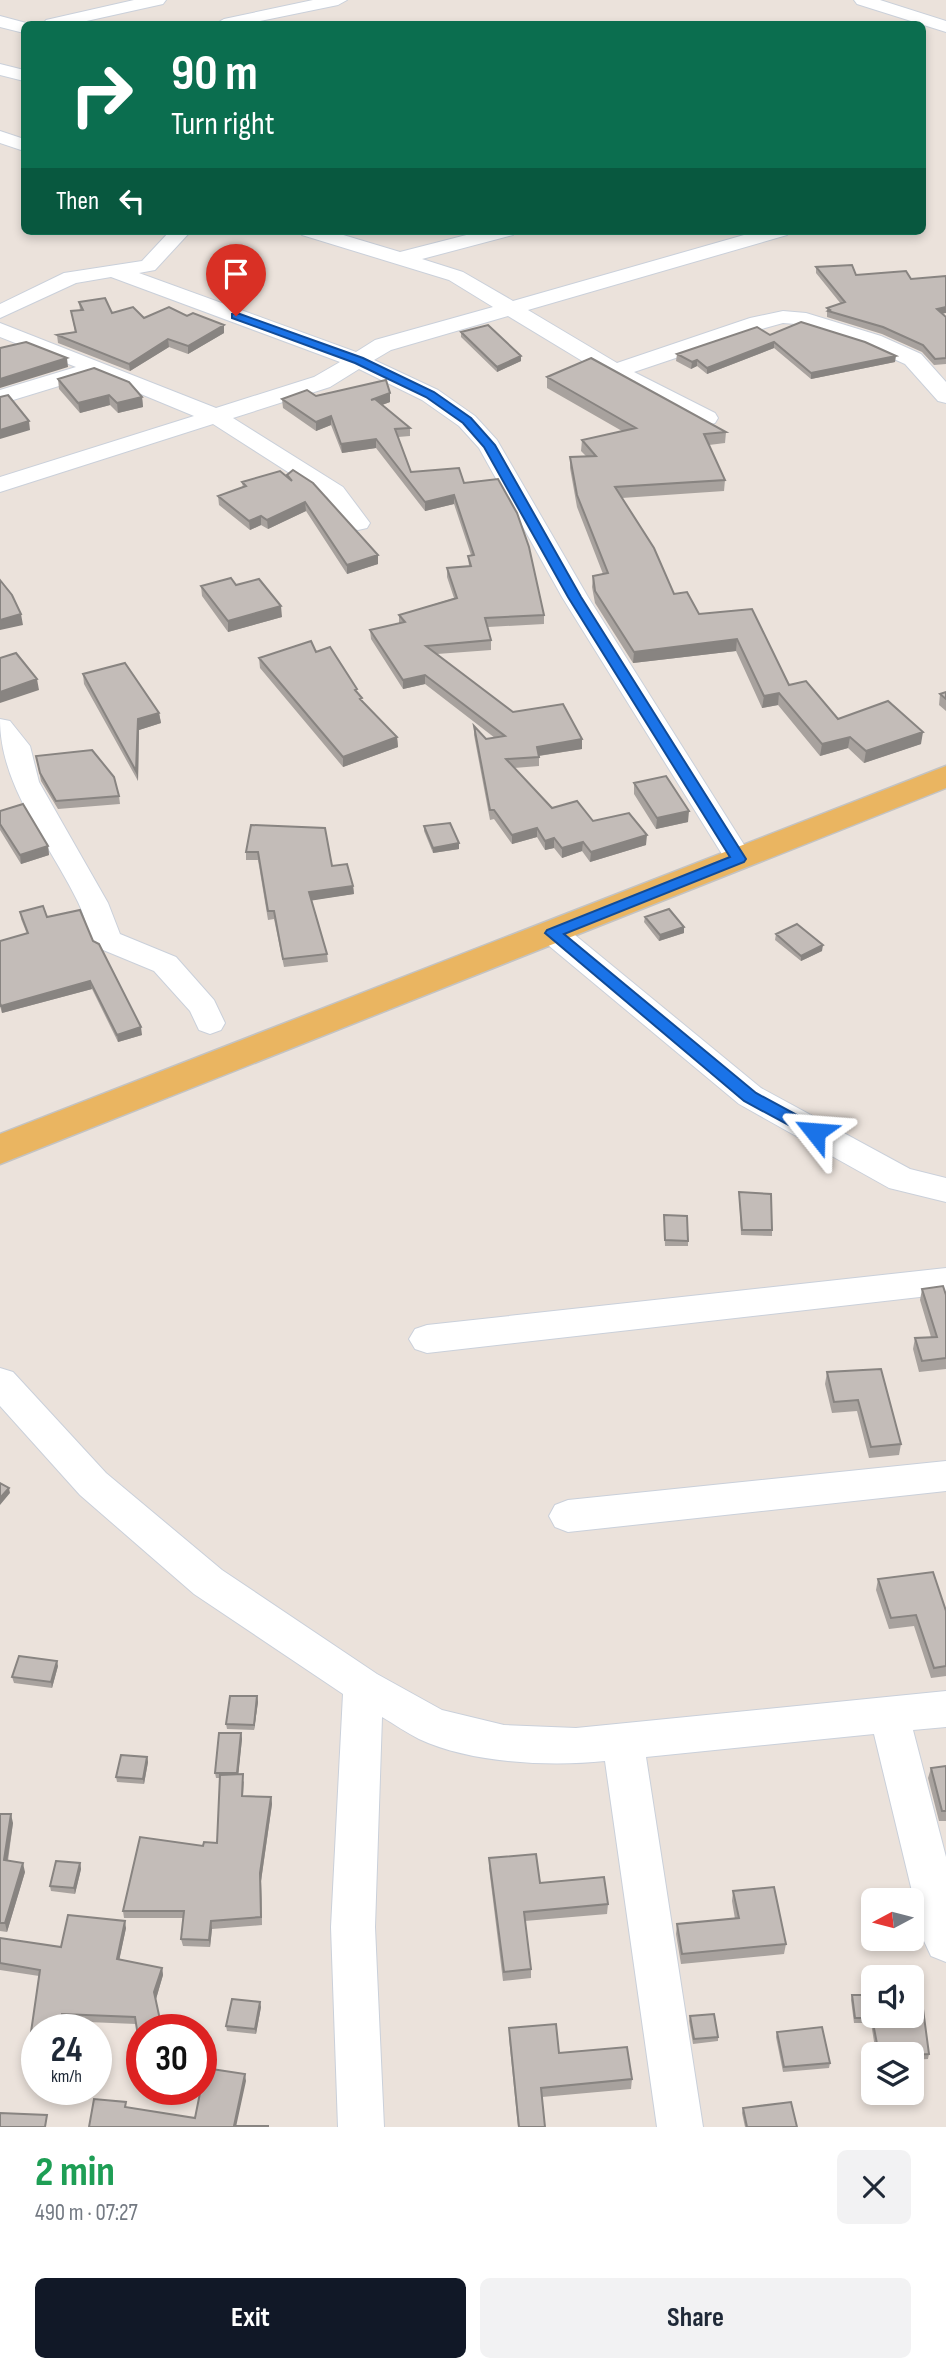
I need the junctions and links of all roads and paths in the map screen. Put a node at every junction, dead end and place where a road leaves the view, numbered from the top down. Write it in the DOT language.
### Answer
graph roads {
  1 [pos="157,0"];
  2 [pos="265,0"];
  3 [pos="338,0"];
  4 [pos="863,0"];
  5 [pos="282,12"];
  6 [pos="0,21"];
  7 [pos="65,21"];
  8 [pos="238,21"];
  9 [pos="296,21"];
  10 [pos="21,26"];
  11 [pos="946,27"];
  12 [pos="0,137"];
  13 [pos="21,144"];
  14 [pos="177,235"];
  15 [pos="322,235"];
  16 [pos="491,235"];
  17 [pos="766,235"];
  18 [pos="400,259"];
  19 [pos="113,271"];
  20 [pos="509,307"];
  21 [pos="0,312"];
  22 [pos="0,329"];
  23 [pos="359,361"];
  24 [pos="97,368"];
  25 [pos="615,371"];
  26 [pos="946,396"];
  27 [pos="0,397"];
  28 [pos="215,416"];
  29 [pos="707,418"];
  30 [pos="0,485"];
  31 [pos="358,523"];
  32 [pos="0,727"];
  33 [pos="946,776"];
  34 [pos="739,859"];
  35 [pos="553,933"];
  36 [pos="209,1023"];
  37 [pos="0,1150"];
  38 [pos="946,1190"];
  39 [pos="946,1280"];
  40 [pos="427,1339"];
  41 [pos="0,1382"];
  42 [pos="946,1476"];
  43 [pos="568,1516"];
  44 [pos="363,1686"];
  45 [pos="946,1709"];
  46 [pos="889,1714"];
  47 [pos="623,1742"];
  48 [pos="946,1941"];
  49 [pos="361,2127"];
  50 [pos="680,2127"];
  1 -- 7 [label="street"];
  2 -- 5 [label="street"];
  3 -- 5 [label="street"];
  4 -- 11 [label="street"];
  5 -- 8 [label="street"];
  5 -- 9 [label="street"];
  6 -- 10 [label="street"];
  12 -- 13 [label="street"];
  14 -- 19 [label="street"];
  15 -- 18 [label="street"];
  16 -- 18 [label="street"];
  17 -- 20 [label="street"];
  18 -- 20 [label="street"];
  19 -- 21 [label="street"];
  19 -- 23 [label="street"];
  20 -- 23 [label="street"];
  20 -- 25 [label="street"];
  22 -- 24 [label="street"];
  23 -- 28 [label="street"];
  23 -- 34 [label="street"];
  24 -- 27 [label="street"];
  24 -- 28 [label="street"];
  25 -- 26 [label="street"];
  25 -- 29 [label="street"];
  28 -- 30 [label="street"];
  28 -- 31 [label="street"];
  32 -- 36 [label="street"];
  33 -- 34 [label="main road"];
  34 -- 35 [label="main road"];
  35 -- 37 [label="main road"];
  35 -- 38 [label="street"];
  39 -- 40 [label="street"];
  41 -- 44 [label="street"];
  42 -- 43 [label="street"];
  44 -- 47 [label="street"];
  44 -- 49 [label="street"];
  45 -- 46 [label="street"];
  46 -- 47 [label="street"];
  46 -- 48 [label="street"];
  47 -- 50 [label="street"];
}
